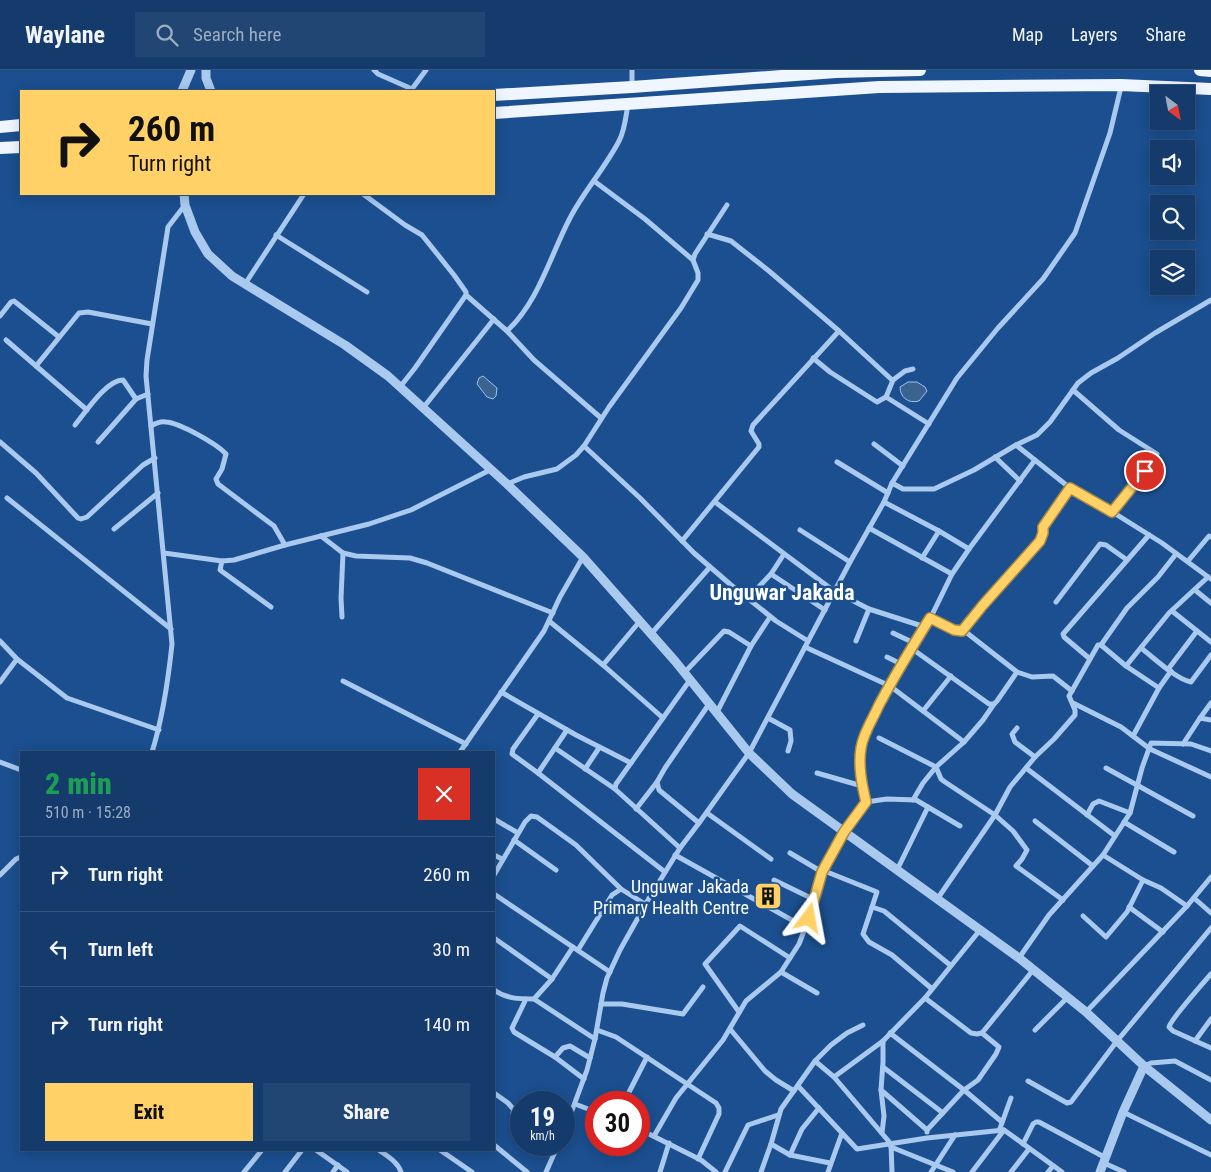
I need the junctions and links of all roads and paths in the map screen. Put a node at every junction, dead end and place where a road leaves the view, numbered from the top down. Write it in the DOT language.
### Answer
graph roads {
  1 [pos="191,70"];
  2 [pos="206,70"];
  3 [pos="374,70"];
  4 [pos="426,70"];
  5 [pos="632,70"];
  6 [pos="920,70"];
  7 [pos="1200,70"];
  8 [pos="1211,71"];
  9 [pos="1121,85"];
  10 [pos="632,87"];
  11 [pos="1211,89"];
  12 [pos="182,90"];
  13 [pos="211,90"];
  14 [pos="495,95"];
  15 [pos="629,103"];
  16 [pos="495,112"];
  17 [pos="20,125"];
  18 [pos="0,127"];
  19 [pos="20,146"];
  20 [pos="0,148"];
  21 [pos="594,181"];
  22 [pos="184,195"];
  23 [pos="303,195"];
  24 [pos="364,195"];
  25 [pos="727,204"];
  26 [pos="185,205"];
  27 [pos="708,234"];
  28 [pos="276,236"];
  29 [pos="693,260"];
  30 [pos="245,284"];
  31 [pos="367,292"];
  32 [pos="466,295"];
  33 [pos="1211,300"];
  34 [pos="1,312"];
  35 [pos="494,319"];
  36 [pos="152,324"];
  37 [pos="507,331"];
  38 [pos="838,331"];
  39 [pos="60,337"];
  40 [pos="6,340"];
  41 [pos="813,358"];
  42 [pos="36,366"];
  43 [pos="913,369"];
  44 [pos="893,380"];
  45 [pos="400,387"];
  46 [pos="1073,390"];
  47 [pos="148,394"];
  48 [pos="886,397"];
  49 [pos="136,399"];
  50 [pos="423,408"];
  51 [pos="87,410"];
  52 [pos="602,418"];
  53 [pos="929,424"];
  54 [pos="75,425"];
  55 [pos="151,426"];
  56 [pos="0,442"];
  57 [pos="98,442"];
  58 [pos="874,444"];
  59 [pos="1016,445"];
  60 [pos="584,446"];
  61 [pos="155,458"];
  62 [pos="996,458"];
  63 [pos="1035,460"];
  64 [pos="837,462"];
  65 [pos="903,466"];
  66 [pos="490,470"];
  67 [pos="1020,481"];
  68 [pos="892,483"];
  69 [pos="507,484"];
  70 [pos="1070,488"];
  71 [pos="158,493"];
  72 [pos="888,493"];
  73 [pos="7,498"];
  74 [pos="715,502"];
  75 [pos="884,502"];
  76 [pos="1112,512"];
  77 [pos="114,528"];
  78 [pos="869,528"];
  79 [pos="800,530"];
  80 [pos="939,531"];
  81 [pos="1149,535"];
  82 [pos="321,536"];
  83 [pos="1211,537"];
  84 [pos="682,541"];
  85 [pos="285,545"];
  86 [pos="968,549"];
  87 [pos="164,553"];
  88 [pos="343,553"];
  89 [pos="784,554"];
  90 [pos="1176,554"];
  91 [pos="583,557"];
  92 [pos="922,558"];
  93 [pos="1127,560"];
  94 [pos="1188,561"];
  95 [pos="222,562"];
  96 [pos="850,562"];
  97 [pos="710,567"];
  98 [pos="771,574"];
  99 [pos="952,574"];
  100 [pos="1209,578"];
  101 [pos="1195,590"];
  102 [pos="834,591"];
  103 [pos="747,599"];
  104 [pos="1056,602"];
  105 [pos="1211,602"];
  106 [pos="271,607"];
  107 [pos="825,610"];
  108 [pos="869,610"];
  109 [pos="1172,611"];
  110 [pos="553,612"];
  111 [pos="342,617"];
  112 [pos="770,617"];
  113 [pos="930,618"];
  114 [pos="549,621"];
  115 [pos="640,622"];
  116 [pos="171,628"];
  117 [pos="925,628"];
  118 [pos="962,631"];
  119 [pos="1197,631"];
  120 [pos="893,633"];
  121 [pos="651,634"];
  122 [pos="0,641"];
  123 [pos="808,641"];
  124 [pos="856,642"];
  125 [pos="1211,642"];
  126 [pos="1101,645"];
  127 [pos="751,646"];
  128 [pos="913,646"];
  129 [pos="805,647"];
  130 [pos="1141,648"];
  131 [pos="1211,655"];
  132 [pos="887,657"];
  133 [pos="17,659"];
  134 [pos="1090,659"];
  135 [pos="901,664"];
  136 [pos="603,665"];
  137 [pos="1126,666"];
  138 [pos="1170,670"];
  139 [pos="1017,672"];
  140 [pos="951,676"];
  141 [pos="687,677"];
  142 [pos="343,681"];
  143 [pos="0,682"];
  144 [pos="890,686"];
  145 [pos="1159,688"];
  146 [pos="1072,691"];
  147 [pos="501,692"];
  148 [pos="1072,703"];
  149 [pos="1211,703"];
  150 [pos="709,704"];
  151 [pos="994,704"];
  152 [pos="923,711"];
  153 [pos="716,713"];
  154 [pos="538,714"];
  155 [pos="663,718"];
  156 [pos="768,718"];
  157 [pos="1200,718"];
  158 [pos="1211,720"];
  159 [pos="1017,728"];
  160 [pos="159,730"];
  161 [pos="567,730"];
  162 [pos="1133,736"];
  163 [pos="879,738"];
  164 [pos="964,742"];
  165 [pos="466,744"];
  166 [pos="1183,744"];
  167 [pos="555,748"];
  168 [pos="599,748"];
  169 [pos="1150,749"];
  170 [pos="1211,750"];
  171 [pos="152,751"];
  172 [pos="461,751"];
  173 [pos="788,751"];
  174 [pos="749,754"];
  175 [pos="1035,757"];
  176 [pos="0,762"];
  177 [pos="631,763"];
  178 [pos="936,767"];
  179 [pos="1026,768"];
  180 [pos="1106,768"];
  181 [pos="585,769"];
  182 [pos="20,770"];
  183 [pos="538,773"];
  184 [pos="818,773"];
  185 [pos="1211,777"];
  186 [pos="657,782"];
  187 [pos="862,786"];
  188 [pos="1138,786"];
  189 [pos="615,789"];
  190 [pos="912,800"];
  191 [pos="866,802"];
  192 [pos="928,807"];
  193 [pos="636,809"];
  194 [pos="707,813"];
  195 [pos="1130,813"];
  196 [pos="995,815"];
  197 [pos="1087,815"];
  198 [pos="1193,816"];
  199 [pos="495,820"];
  200 [pos="1035,821"];
  201 [pos="1124,822"];
  202 [pos="699,824"];
  203 [pos="960,826"];
  204 [pos="844,832"];
  205 [pos="518,833"];
  206 [pos="1115,836"];
  207 [pos="514,840"];
  208 [pos="680,848"];
  209 [pos="1174,852"];
  210 [pos="790,853"];
  211 [pos="675,855"];
  212 [pos="1104,855"];
  213 [pos="495,856"];
  214 [pos="20,857"];
  215 [pos="502,859"];
  216 [pos="771,859"];
  217 [pos="1093,866"];
  218 [pos="898,868"];
  219 [pos="556,870"];
  220 [pos="822,871"];
  221 [pos="665,872"];
  222 [pos="495,873"];
  223 [pos="0,875"];
  224 [pos="1211,877"];
  225 [pos="774,880"];
  226 [pos="1143,880"];
  227 [pos="621,889"];
  228 [pos="495,895"];
  229 [pos="938,898"];
  230 [pos="1194,898"];
  231 [pos="813,899"];
  232 [pos="1063,900"];
  233 [pos="645,904"];
  234 [pos="1188,906"];
  235 [pos="872,907"];
  236 [pos="1130,907"];
  237 [pos="1211,913"];
  238 [pos="1083,916"];
  239 [pos="806,928"];
  240 [pos="1211,928"];
  241 [pos="980,930"];
  242 [pos="1163,932"];
  243 [pos="495,939"];
  244 [pos="572,946"];
  245 [pos="578,950"];
  246 [pos="790,958"];
  247 [pos="1019,958"];
  248 [pos="950,964"];
  249 [pos="1034,969"];
  250 [pos="610,972"];
  251 [pos="781,972"];
  252 [pos="1210,977"];
  253 [pos="552,979"];
  254 [pos="703,987"];
  255 [pos="931,988"];
  256 [pos="495,991"];
  257 [pos="817,993"];
  258 [pos="1068,997"];
  259 [pos="925,998"];
  260 [pos="526,999"];
  261 [pos="534,999"];
  262 [pos="601,1004"];
  263 [pos="739,1012"];
  264 [pos="1086,1012"];
  265 [pos="1211,1019"];
  266 [pos="863,1025"];
  267 [pos="730,1029"];
  268 [pos="597,1030"];
  269 [pos="1035,1030"];
  270 [pos="890,1032"];
  271 [pos="982,1033"];
  272 [pos="595,1039"];
  273 [pos="883,1041"];
  274 [pos="1117,1041"];
  275 [pos="1195,1041"];
  276 [pos="1211,1048"];
  277 [pos="555,1057"];
  278 [pos="647,1057"];
  279 [pos="590,1058"];
  280 [pos="815,1061"];
  281 [pos="883,1066"];
  282 [pos="1144,1066"];
  283 [pos="834,1077"];
  284 [pos="584,1078"];
  285 [pos="1211,1080"];
  286 [pos="1028,1081"];
  287 [pos="688,1084"];
  288 [pos="796,1088"];
  289 [pos="881,1090"];
  290 [pos="964,1090"];
  291 [pos="630,1091"];
  292 [pos="495,1094"];
  293 [pos="1011,1098"];
  294 [pos="575,1101"];
  295 [pos="510,1105"];
  296 [pos="819,1108"];
  297 [pos="1122,1112"];
  298 [pos="943,1113"];
  299 [pos="778,1115"];
  300 [pos="1211,1120"];
  301 [pos="1002,1122"];
  302 [pos="927,1130"];
  303 [pos="1001,1130"];
  304 [pos="842,1133"];
  305 [pos="882,1133"];
  306 [pos="650,1134"];
  307 [pos="955,1135"];
  308 [pos="654,1136"];
  309 [pos="927,1138"];
  310 [pos="668,1143"];
  311 [pos="771,1144"];
  312 [pos="1023,1144"];
  313 [pos="495,1146"];
  314 [pos="891,1146"];
  315 [pos="1029,1148"];
  316 [pos="261,1151"];
  317 [pos="301,1151"];
  318 [pos="317,1151"];
  319 [pos="380,1151"];
  320 [pos="441,1151"];
  321 [pos="790,1155"];
  322 [pos="1211,1155"];
  323 [pos="553,1156"];
  324 [pos="698,1159"];
  325 [pos="830,1163"];
  326 [pos="338,1165"];
  327 [pos="937,1165"];
  328 [pos="1103,1165"];
  329 [pos="1053,1166"];
  330 [pos="244,1172"];
  331 [pos="285,1172"];
  332 [pos="332,1172"];
  333 [pos="347,1172"];
  334 [pos="401,1172"];
  335 [pos="472,1172"];
  336 [pos="527,1172"];
  337 [pos="546,1172"];
  338 [pos="660,1172"];
  339 [pos="716,1172"];
  340 [pos="725,1172"];
  341 [pos="761,1172"];
  342 [pos="828,1172"];
  343 [pos="892,1172"];
  344 [pos="931,1172"];
  345 [pos="953,1172"];
  346 [pos="972,1172"];
  347 [pos="1011,1172"];
  348 [pos="1048,1172"];
  349 [pos="1062,1172"];
  350 [pos="1124,1172"];
  1 -- 12 [label="street"];
  2 -- 13 [label="street"];
  3 -- 4 [label="street"];
  5 -- 10 [label="street"];
  6 -- 10 [label="main road"];
  7 -- 8 [label="main road"];
  9 -- 11 [label="main road"];
  9 -- 15 [label="main road"];
  9 -- 53 [label="street"];
  10 -- 14 [label="main road"];
  15 -- 16 [label="main road"];
  15 -- 21 [label="street"];
  17 -- 18 [label="main road"];
  19 -- 20 [label="main road"];
  21 -- 29 [label="street"];
  21 -- 37 [label="street"];
  22 -- 26 [label="street"];
  23 -- 28 [label="street"];
  24 -- 32 [label="street"];
  25 -- 27 [label="street"];
  26 -- 30 [label="street"];
  26 -- 36 [label="street"];
  27 -- 29 [label="street"];
  27 -- 38 [label="street"];
  28 -- 30 [label="street"];
  28 -- 31 [label="street"];
  29 -- 52 [label="street"];
  30 -- 45 [label="street"];
  32 -- 35 [label="street"];
  32 -- 45 [label="street"];
  33 -- 46 [label="street"];
  34 -- 39 [label="street"];
  35 -- 37 [label="street"];
  35 -- 50 [label="street"];
  36 -- 39 [label="street"];
  36 -- 47 [label="street"];
  37 -- 52 [label="street"];
  38 -- 41 [label="street"];
  38 -- 44 [label="street"];
  39 -- 42 [label="street"];
  40 -- 42 [label="street"];
  41 -- 48 [label="street"];
  41 -- 74 [label="street"];
  42 -- 51 [label="street"];
  43 -- 44 [label="street"];
  44 -- 48 [label="street"];
  45 -- 50 [label="street"];
  46 -- 59 [label="street"];
  46 -- 76 [label="street"];
  47 -- 49 [label="street"];
  47 -- 55 [label="street"];
  48 -- 53 [label="street"];
  49 -- 51 [label="street"];
  49 -- 57 [label="street"];
  50 -- 66 [label="street"];
  51 -- 54 [label="street"];
  52 -- 60 [label="street"];
  53 -- 65 [label="street"];
  55 -- 61 [label="street"];
  55 -- 85 [label="street"];
  56 -- 61 [label="street"];
  58 -- 65 [label="street"];
  59 -- 62 [label="street"];
  59 -- 63 [label="street"];
  60 -- 69 [label="street"];
  60 -- 84 [label="street"];
  61 -- 71 [label="street"];
  62 -- 67 [label="street"];
  62 -- 68 [label="street"];
  63 -- 67 [label="street"];
  63 -- 70 [label="street"];
  64 -- 72 [label="street"];
  65 -- 68 [label="street"];
  66 -- 69 [label="street"];
  66 -- 82 [label="street"];
  67 -- 86 [label="street"];
  68 -- 72 [label="street"];
  69 -- 91 [label="street"];
  70 -- 76 [label="street"];
  70 -- 118 [label="street"];
  71 -- 77 [label="street"];
  71 -- 87 [label="street"];
  72 -- 75 [label="street"];
  73 -- 116 [label="street"];
  74 -- 84 [label="street"];
  74 -- 89 [label="street"];
  75 -- 78 [label="street"];
  75 -- 80 [label="street"];
  76 -- 81 [label="street"];
  78 -- 92 [label="street"];
  78 -- 96 [label="street"];
  79 -- 96 [label="street"];
  80 -- 86 [label="street"];
  80 -- 92 [label="street"];
  81 -- 90 [label="street"];
  81 -- 93 [label="street"];
  82 -- 85 [label="street"];
  82 -- 88 [label="street"];
  83 -- 94 [label="street"];
  84 -- 97 [label="street"];
  85 -- 95 [label="street"];
  86 -- 99 [label="street"];
  87 -- 95 [label="street"];
  87 -- 116 [label="street"];
  88 -- 110 [label="street"];
  88 -- 111 [label="street"];
  89 -- 98 [label="street"];
  89 -- 102 [label="street"];
  90 -- 94 [label="street"];
  90 -- 126 [label="street"];
  91 -- 110 [label="street"];
  91 -- 115 [label="street"];
  92 -- 99 [label="street"];
  93 -- 104 [label="street"];
  93 -- 134 [label="street"];
  94 -- 100 [label="street"];
  95 -- 106 [label="street"];
  96 -- 102 [label="street"];
  97 -- 103 [label="street"];
  97 -- 121 [label="street"];
  98 -- 103 [label="street"];
  98 -- 107 [label="street"];
  99 -- 113 [label="street"];
  100 -- 101 [label="street"];
  101 -- 105 [label="street"];
  101 -- 109 [label="street"];
  102 -- 107 [label="street"];
  102 -- 108 [label="street"];
  103 -- 112 [label="street"];
  107 -- 123 [label="street"];
  108 -- 117 [label="street"];
  108 -- 124 [label="street"];
  109 -- 119 [label="street"];
  109 -- 130 [label="street"];
  110 -- 114 [label="street"];
  112 -- 123 [label="street"];
  112 -- 127 [label="street"];
  113 -- 117 [label="street"];
  113 -- 118 [label="street"];
  114 -- 136 [label="street"];
  114 -- 147 [label="street"];
  115 -- 121 [label="street"];
  115 -- 136 [label="street"];
  116 -- 160 [label="street"];
  117 -- 128 [label="street"];
  118 -- 139 [label="street"];
  119 -- 125 [label="street"];
  119 -- 138 [label="street"];
  120 -- 128 [label="street"];
  121 -- 141 [label="street"];
  122 -- 133 [label="street"];
  123 -- 129 [label="street"];
  126 -- 134 [label="street"];
  126 -- 137 [label="street"];
  127 -- 141 [label="street"];
  127 -- 153 [label="street"];
  128 -- 135 [label="street"];
  128 -- 140 [label="street"];
  129 -- 144 [label="street"];
  129 -- 156 [label="street"];
  130 -- 137 [label="street"];
  130 -- 138 [label="street"];
  131 -- 138 [label="street"];
  132 -- 135 [label="street"];
  133 -- 143 [label="street"];
  133 -- 160 [label="street"];
  134 -- 146 [label="street"];
  135 -- 144 [label="street"];
  136 -- 155 [label="street"];
  137 -- 145 [label="street"];
  138 -- 145 [label="street"];
  139 -- 146 [label="street"];
  139 -- 151 [label="street"];
  140 -- 151 [label="street"];
  140 -- 152 [label="street"];
  141 -- 150 [label="street"];
  141 -- 155 [label="street"];
  142 -- 165 [label="street"];
  144 -- 152 [label="street"];
  144 -- 187 [label="street"];
  145 -- 162 [label="street"];
  146 -- 148 [label="street"];
  147 -- 154 [label="street"];
  147 -- 165 [label="street"];
  148 -- 162 [label="street"];
  148 -- 175 [label="street"];
  149 -- 157 [label="street"];
  150 -- 153 [label="street"];
  150 -- 186 [label="street"];
  151 -- 164 [label="street"];
  152 -- 164 [label="street"];
  153 -- 174 [label="street"];
  154 -- 161 [label="street"];
  154 -- 183 [label="street"];
  155 -- 177 [label="street"];
  156 -- 173 [label="street"];
  156 -- 174 [label="street"];
  157 -- 158 [label="street"];
  157 -- 166 [label="street"];
  159 -- 175 [label="street"];
  160 -- 171 [label="street"];
  161 -- 167 [label="street"];
  161 -- 168 [label="street"];
  162 -- 169 [label="street"];
  163 -- 178 [label="street"];
  164 -- 178 [label="street"];
  165 -- 172 [label="street"];
  166 -- 169 [label="street"];
  166 -- 170 [label="street"];
  167 -- 181 [label="street"];
  167 -- 183 [label="street"];
  168 -- 177 [label="street"];
  168 -- 181 [label="street"];
  169 -- 185 [label="street"];
  169 -- 188 [label="street"];
  174 -- 194 [label="street"];
  174 -- 204 [label="street"];
  175 -- 179 [label="street"];
  176 -- 182 [label="street"];
  177 -- 189 [label="street"];
  178 -- 190 [label="street"];
  178 -- 196 [label="street"];
  179 -- 196 [label="street"];
  179 -- 197 [label="street"];
  180 -- 188 [label="street"];
  181 -- 189 [label="street"];
  183 -- 221 [label="street"];
  184 -- 187 [label="street"];
  186 -- 193 [label="street"];
  186 -- 202 [label="street"];
  187 -- 191 [label="street"];
  188 -- 195 [label="street"];
  188 -- 198 [label="street"];
  189 -- 193 [label="street"];
  190 -- 191 [label="street"];
  190 -- 192 [label="street"];
  191 -- 204 [label="street"];
  192 -- 203 [label="street"];
  192 -- 218 [label="street"];
  193 -- 208 [label="street"];
  194 -- 202 [label="street"];
  194 -- 216 [label="street"];
  195 -- 197 [label="street"];
  195 -- 201 [label="street"];
  196 -- 229 [label="street"];
  196 -- 232 [label="street"];
  197 -- 206 [label="street"];
  199 -- 205 [label="street"];
  200 -- 217 [label="street"];
  201 -- 206 [label="street"];
  201 -- 209 [label="street"];
  202 -- 208 [label="street"];
  204 -- 218 [label="street"];
  204 -- 220 [label="street"];
  205 -- 207 [label="street"];
  205 -- 227 [label="street"];
  206 -- 212 [label="street"];
  207 -- 215 [label="street"];
  207 -- 219 [label="street"];
  208 -- 211 [label="street"];
  210 -- 220 [label="street"];
  211 -- 221 [label="street"];
  211 -- 239 [label="street"];
  212 -- 217 [label="street"];
  212 -- 226 [label="street"];
  213 -- 215 [label="street"];
  214 -- 223 [label="street"];
  215 -- 222 [label="street"];
  217 -- 232 [label="street"];
  218 -- 229 [label="street"];
  220 -- 231 [label="street"];
  220 -- 235 [label="street"];
  221 -- 233 [label="street"];
  224 -- 230 [label="street"];
  225 -- 231 [label="street"];
  226 -- 234 [label="street"];
  226 -- 236 [label="street"];
  227 -- 233 [label="street"];
  227 -- 245 [label="street"];
  228 -- 244 [label="street"];
  229 -- 241 [label="street"];
  230 -- 234 [label="street"];
  230 -- 237 [label="street"];
  231 -- 239 [label="street"];
  232 -- 247 [label="street"];
  233 -- 250 [label="street"];
  234 -- 242 [label="street"];
  235 -- 248 [label="street"];
  235 -- 255 [label="street"];
  236 -- 238 [label="street"];
  236 -- 242 [label="street"];
  239 -- 246 [label="street"];
  240 -- 274 [label="street"];
  241 -- 247 [label="street"];
  241 -- 248 [label="street"];
  242 -- 264 [label="street"];
  243 -- 253 [label="street"];
  244 -- 245 [label="street"];
  244 -- 253 [label="street"];
  245 -- 250 [label="street"];
  246 -- 251 [label="street"];
  246 -- 263 [label="street"];
  247 -- 249 [label="street"];
  248 -- 255 [label="street"];
  249 -- 258 [label="street"];
  249 -- 271 [label="street"];
  250 -- 262 [label="street"];
  251 -- 257 [label="street"];
  251 -- 263 [label="street"];
  252 -- 275 [label="street"];
  253 -- 261 [label="street"];
  254 -- 262 [label="street"];
  255 -- 259 [label="street"];
  256 -- 260 [label="street"];
  258 -- 264 [label="street"];
  258 -- 269 [label="street"];
  259 -- 270 [label="street"];
  259 -- 271 [label="street"];
  260 -- 261 [label="street"];
  260 -- 277 [label="street"];
  261 -- 272 [label="street"];
  262 -- 268 [label="street"];
  263 -- 267 [label="street"];
  264 -- 274 [label="street"];
  265 -- 275 [label="street"];
  266 -- 280 [label="street"];
  267 -- 287 [label="street"];
  267 -- 288 [label="street"];
  268 -- 272 [label="street"];
  268 -- 278 [label="street"];
  270 -- 273 [label="street"];
  270 -- 290 [label="street"];
  271 -- 290 [label="street"];
  272 -- 279 [label="street"];
  273 -- 281 [label="street"];
  273 -- 283 [label="street"];
  274 -- 282 [label="street"];
  274 -- 286 [label="street"];
  275 -- 276 [label="street"];
  277 -- 279 [label="street"];
  277 -- 284 [label="street"];
  278 -- 287 [label="street"];
  278 -- 291 [label="street"];
  279 -- 284 [label="street"];
  280 -- 283 [label="street"];
  280 -- 288 [label="street"];
  281 -- 289 [label="street"];
  281 -- 298 [label="street"];
  282 -- 285 [label="street"];
  282 -- 297 [label="street"];
  282 -- 300 [label="street"];
  283 -- 305 [label="street"];
  284 -- 294 [label="street"];
  287 -- 308 [label="street"];
  287 -- 324 [label="street"];
  288 -- 296 [label="street"];
  288 -- 299 [label="street"];
  289 -- 302 [label="street"];
  289 -- 305 [label="street"];
  290 -- 298 [label="street"];
  290 -- 301 [label="street"];
  292 -- 295 [label="street"];
  293 -- 301 [label="street"];
  296 -- 304 [label="street"];
  296 -- 321 [label="street"];
  297 -- 322 [label="street"];
  297 -- 328 [label="street"];
  298 -- 302 [label="street"];
  299 -- 311 [label="street"];
  299 -- 340 [label="street"];
  301 -- 303 [label="street"];
  302 -- 309 [label="street"];
  303 -- 307 [label="street"];
  303 -- 312 [label="street"];
  303 -- 346 [label="street"];
  304 -- 314 [label="street"];
  304 -- 325 [label="street"];
  305 -- 314 [label="street"];
  306 -- 308 [label="street"];
  307 -- 309 [label="street"];
  307 -- 327 [label="street"];
  308 -- 310 [label="street"];
  309 -- 314 [label="street"];
  310 -- 324 [label="street"];
  310 -- 338 [label="street"];
  311 -- 321 [label="street"];
  311 -- 341 [label="street"];
  312 -- 315 [label="street"];
  312 -- 328 [label="street"];
  313 -- 336 [label="street"];
  314 -- 327 [label="street"];
  314 -- 343 [label="street"];
  315 -- 329 [label="street"];
  315 -- 347 [label="street"];
  316 -- 330 [label="street"];
  317 -- 331 [label="street"];
  318 -- 326 [label="street"];
  319 -- 334 [label="street"];
  320 -- 335 [label="street"];
  321 -- 325 [label="street"];
  323 -- 337 [label="street"];
  324 -- 339 [label="street"];
  325 -- 342 [label="street"];
  326 -- 332 [label="street"];
  326 -- 333 [label="street"];
  327 -- 344 [label="street"];
  327 -- 345 [label="street"];
  328 -- 350 [label="street"];
  329 -- 348 [label="street"];
  329 -- 349 [label="street"];
}
